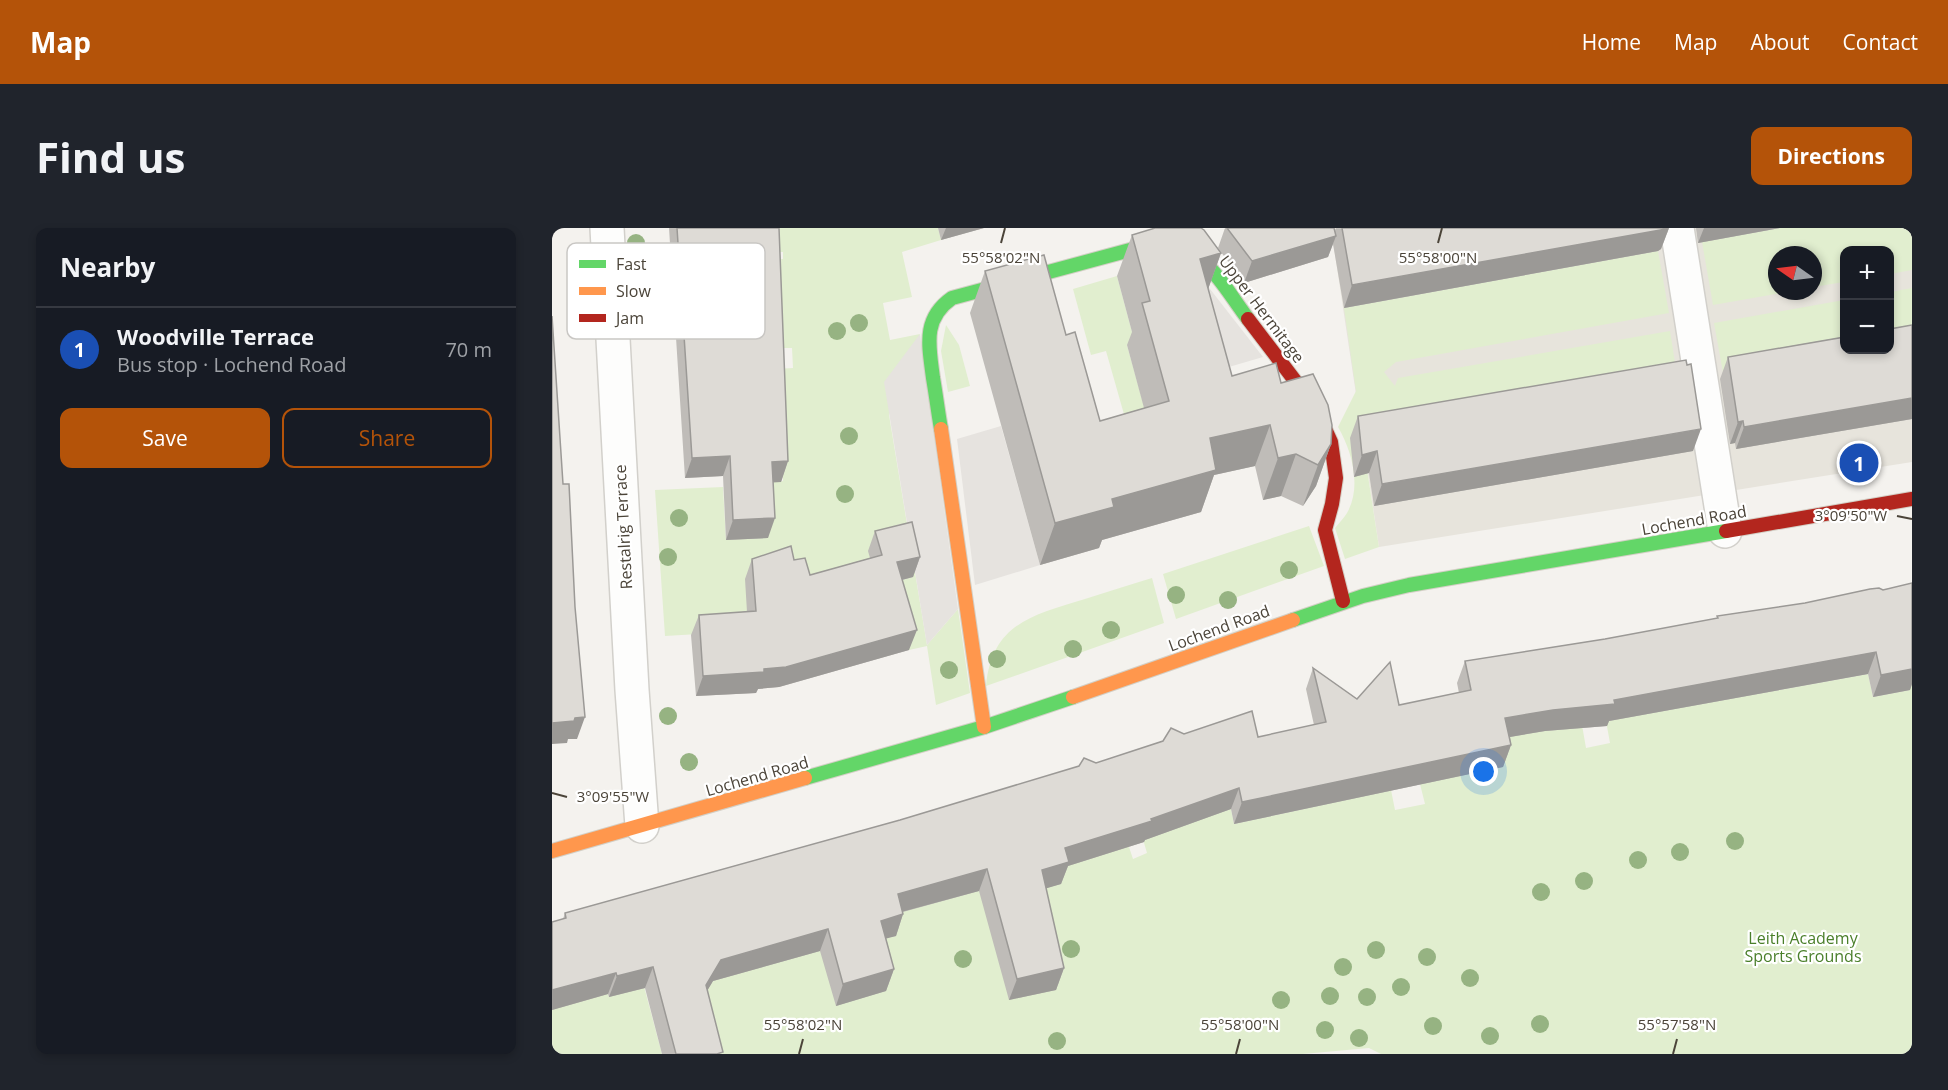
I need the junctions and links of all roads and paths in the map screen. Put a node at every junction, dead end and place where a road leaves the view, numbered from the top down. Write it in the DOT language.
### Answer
graph roads {
  1 [pos="607,228"];
  2 [pos="1677,228"];
  3 [pos="608,243"];
  4 [pos="613,339"];
  5 [pos="1912,500"];
  6 [pos="1725,531"];
  7 [pos="1343,601"];
  8 [pos="984,727"];
  9 [pos="642,826"];
  10 [pos="552,851"];
  1 -- 3 [label="street, Restalrig Terrace"];
  2 -- 6 [label="street"];
  4 -- 9 [label="street, Restalrig Terrace"];
  5 -- 6 [label="street, Lochend Road"];
  6 -- 7 [label="street, Lochend Road"];
  7 -- 8 [label="street, Lochend Road"];
  7 -- 8 [label="street, Upper Hermitage"];
  8 -- 9 [label="street, Lochend Road"];
  9 -- 10 [label="street, Lochend Road"];
}
